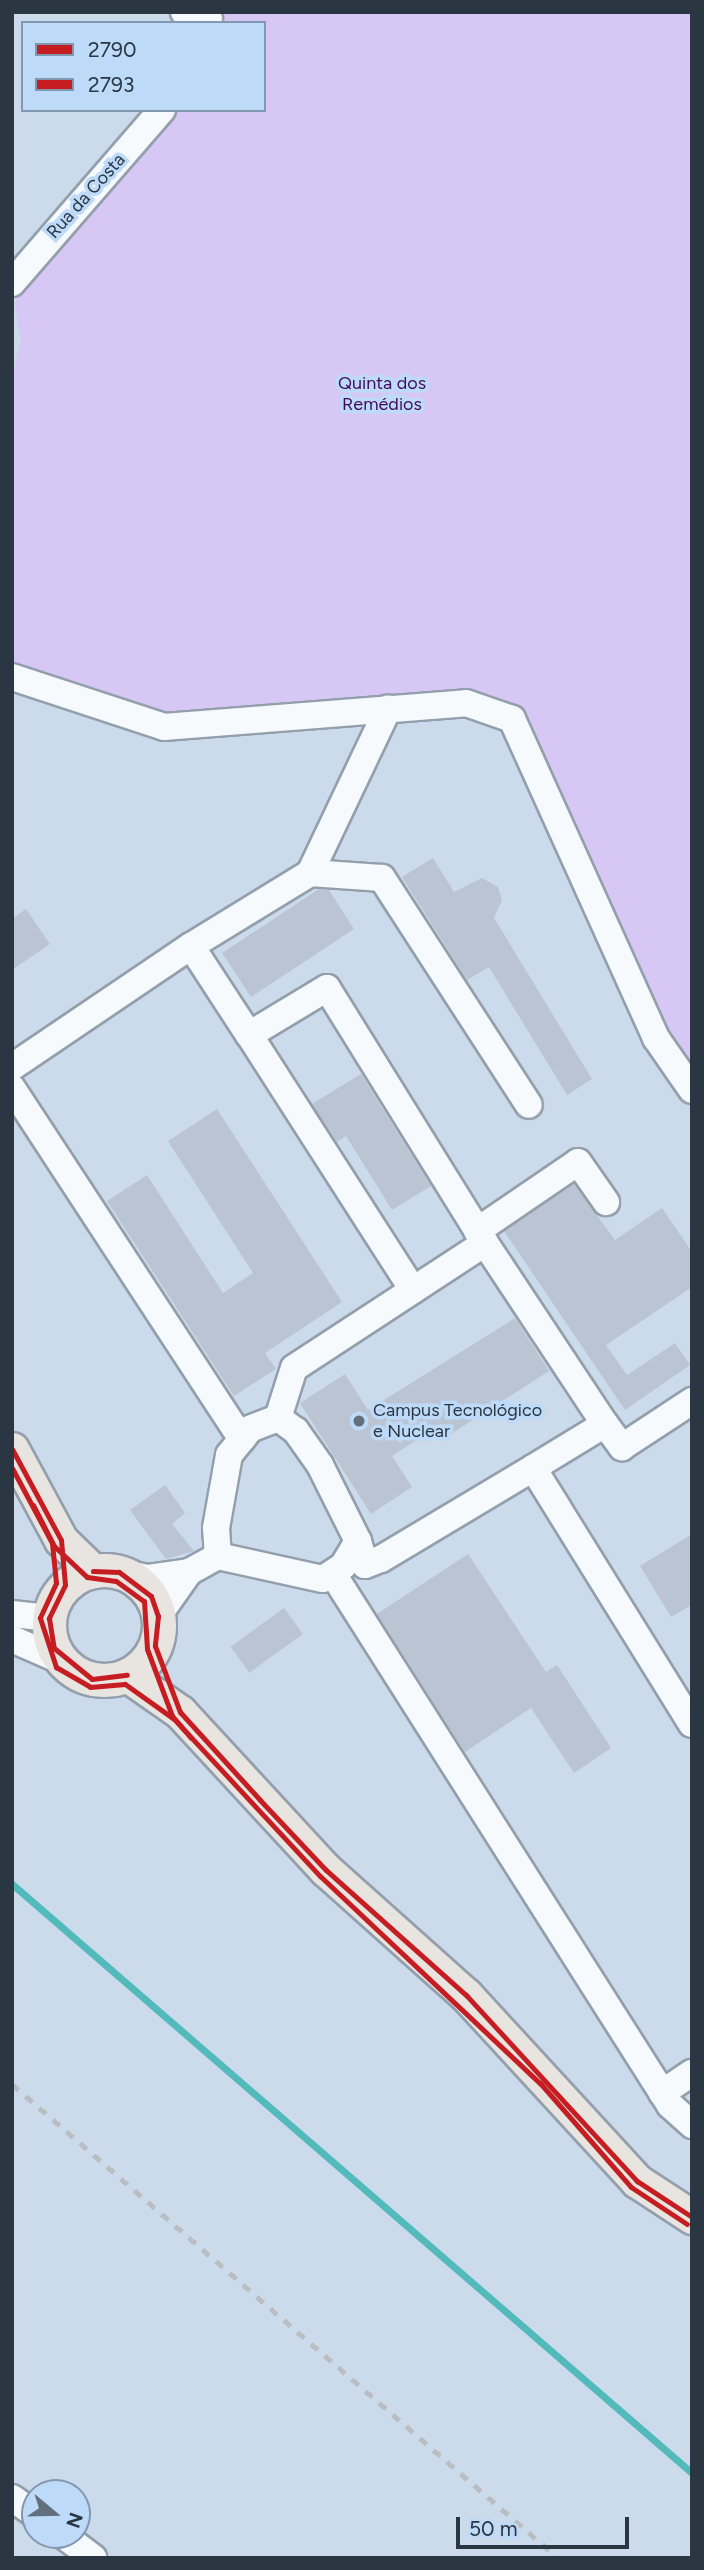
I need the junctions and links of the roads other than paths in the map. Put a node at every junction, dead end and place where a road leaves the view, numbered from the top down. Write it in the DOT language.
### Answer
graph roads {
  1 [pos="160,112"];
  2 [pos="12,283"];
  3 [pos="12,677"];
  4 [pos="388,709"];
  5 [pos="310,873"];
  6 [pos="191,946"];
  7 [pos="249,1035"];
  8 [pos="12,1067"];
  9 [pos="12,1088"];
  10 [pos="692,1090"];
  11 [pos="529,1105"];
  12 [pos="606,1202"];
  13 [pos="481,1237"];
  14 [pos="413,1290"];
  15 [pos="692,1401"];
  16 [pos="278,1418"];
  17 [pos="605,1424"];
  18 [pos="242,1440"];
  19 [pos="12,1449"];
  20 [pos="533,1468"];
  21 [pos="358,1541"];
  22 [pos="218,1556"];
  23 [pos="189,1572"];
  24 [pos="333,1574"];
  25 [pos="92,1576"];
  26 [pos="12,1614"];
  27 [pos="49,1618"];
  28 [pos="157,1631"];
  29 [pos="12,1639"];
  30 [pos="62,1661"];
  31 [pos="127,1675"];
  32 [pos="180,1712"];
  33 [pos="692,1724"];
  34 [pos="692,2073"];
  35 [pos="662,2093"];
  36 [pos="692,2126"];
  37 [pos="692,2217"];
  1 -- 2 [label="street, Rua da Costa"];
  3 -- 4 [label="street"];
  4 -- 5 [label="street"];
  4 -- 10 [label="street"];
  5 -- 6 [label="street"];
  5 -- 11 [label="street"];
  6 -- 7 [label="street"];
  6 -- 8 [label="street"];
  7 -- 13 [label="street"];
  7 -- 14 [label="street"];
  9 -- 18 [label="street"];
  12 -- 13 [label="street"];
  13 -- 14 [label="street"];
  13 -- 17 [label="street"];
  14 -- 16 [label="street"];
  15 -- 17 [label="street"];
  16 -- 18 [label="street"];
  16 -- 21 [label="street"];
  17 -- 20 [label="street"];
  18 -- 22 [label="street"];
  19 -- 25 [label="main road"];
  20 -- 21 [label="street"];
  20 -- 33 [label="street"];
  21 -- 24 [label="street"];
  22 -- 23 [label="street"];
  22 -- 24 [label="street"];
  23 -- 25 [label="street"];
  23 -- 28 [label="street"];
  24 -- 35 [label="street"];
  25 -- 27 [label="main road"];
  25 -- 28 [label="main road"];
  26 -- 27 [label="street"];
  27 -- 30 [label="main road"];
  28 -- 31 [label="main road"];
  28 -- 32 [label="main road"];
  29 -- 30 [label="street"];
  30 -- 31 [label="main road"];
  31 -- 32 [label="main road"];
  32 -- 37 [label="main road"];
  34 -- 35 [label="street"];
  35 -- 36 [label="street"];
}
